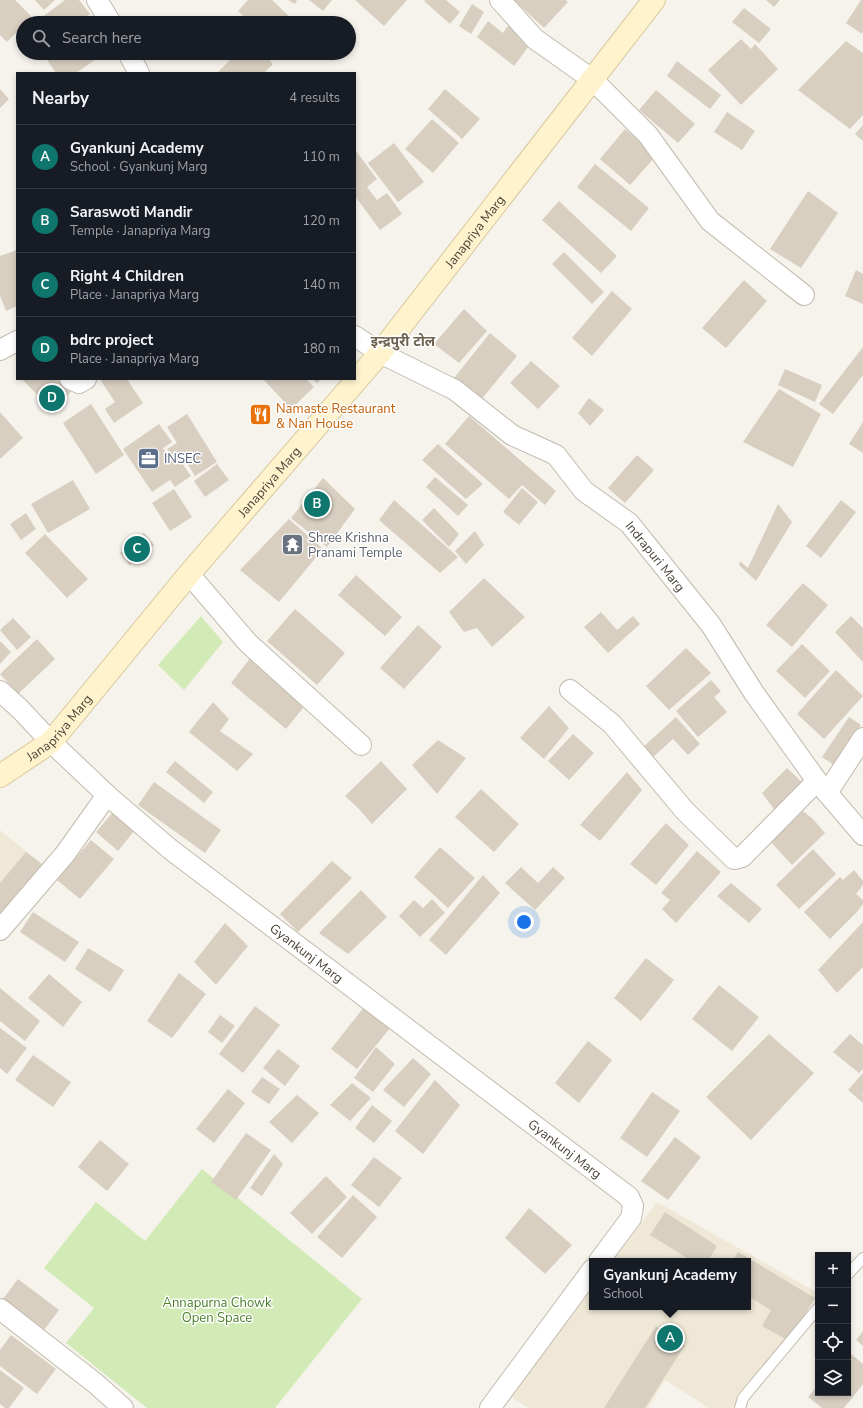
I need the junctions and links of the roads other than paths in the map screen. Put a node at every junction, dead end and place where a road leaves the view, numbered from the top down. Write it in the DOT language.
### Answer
graph roads {
  1 [pos="97,0"];
  2 [pos="500,0"];
  3 [pos="654,0"];
  4 [pos="107,16"];
  5 [pos="132,60"];
  6 [pos="138,72"];
  7 [pos="593,80"];
  8 [pos="804,295"];
  9 [pos="356,337"];
  10 [pos="16,342"];
  11 [pos="0,350"];
  12 [pos="380,353"];
  13 [pos="72,380"];
  14 [pos="84,380"];
  15 [pos="189,574"];
  16 [pos="570,690"];
  17 [pos="0,691"];
  18 [pos="863,738"];
  19 [pos="51,742"];
  20 [pos="361,745"];
  21 [pos="0,776"];
  22 [pos="822,787"];
  23 [pos="107,795"];
  24 [pos="863,834"];
  25 [pos="0,930"];
  26 [pos="601,1258"];
  27 [pos="863,1258"];
  28 [pos="851,1271"];
  29 [pos="589,1274"];
  30 [pos="0,1309"];
  31 [pos="815,1312"];
  32 [pos="123,1408"];
  33 [pos="490,1408"];
  34 [pos="740,1408"];
  1 -- 4 [label="street"];
  2 -- 7 [label="street"];
  3 -- 7 [label="main road, Janapriya Marg"];
  5 -- 6 [label="street"];
  7 -- 8 [label="street"];
  7 -- 12 [label="main road, Janapriya Marg"];
  9 -- 12 [label="street, Indrapuri Marg"];
  10 -- 11 [label="street"];
  12 -- 15 [label="main road, Janapriya Marg"];
  12 -- 22 [label="street, Indrapuri Marg"];
  13 -- 14 [label="street"];
  15 -- 19 [label="main road, Janapriya Marg"];
  15 -- 20 [label="street"];
  16 -- 22 [label="street"];
  17 -- 19 [label="street, Gyankunj Marg"];
  18 -- 22 [label="street"];
  19 -- 21 [label="main road, Janapriya Marg"];
  19 -- 23 [label="street, Gyankunj Marg"];
  22 -- 24 [label="street, Indrapuri Marg"];
  23 -- 25 [label="street"];
  23 -- 26 [label="street, Gyankunj Marg"];
  27 -- 28 [label="lane"];
  29 -- 33 [label="street"];
  30 -- 32 [label="street"];
  31 -- 34 [label="lane"];
}
